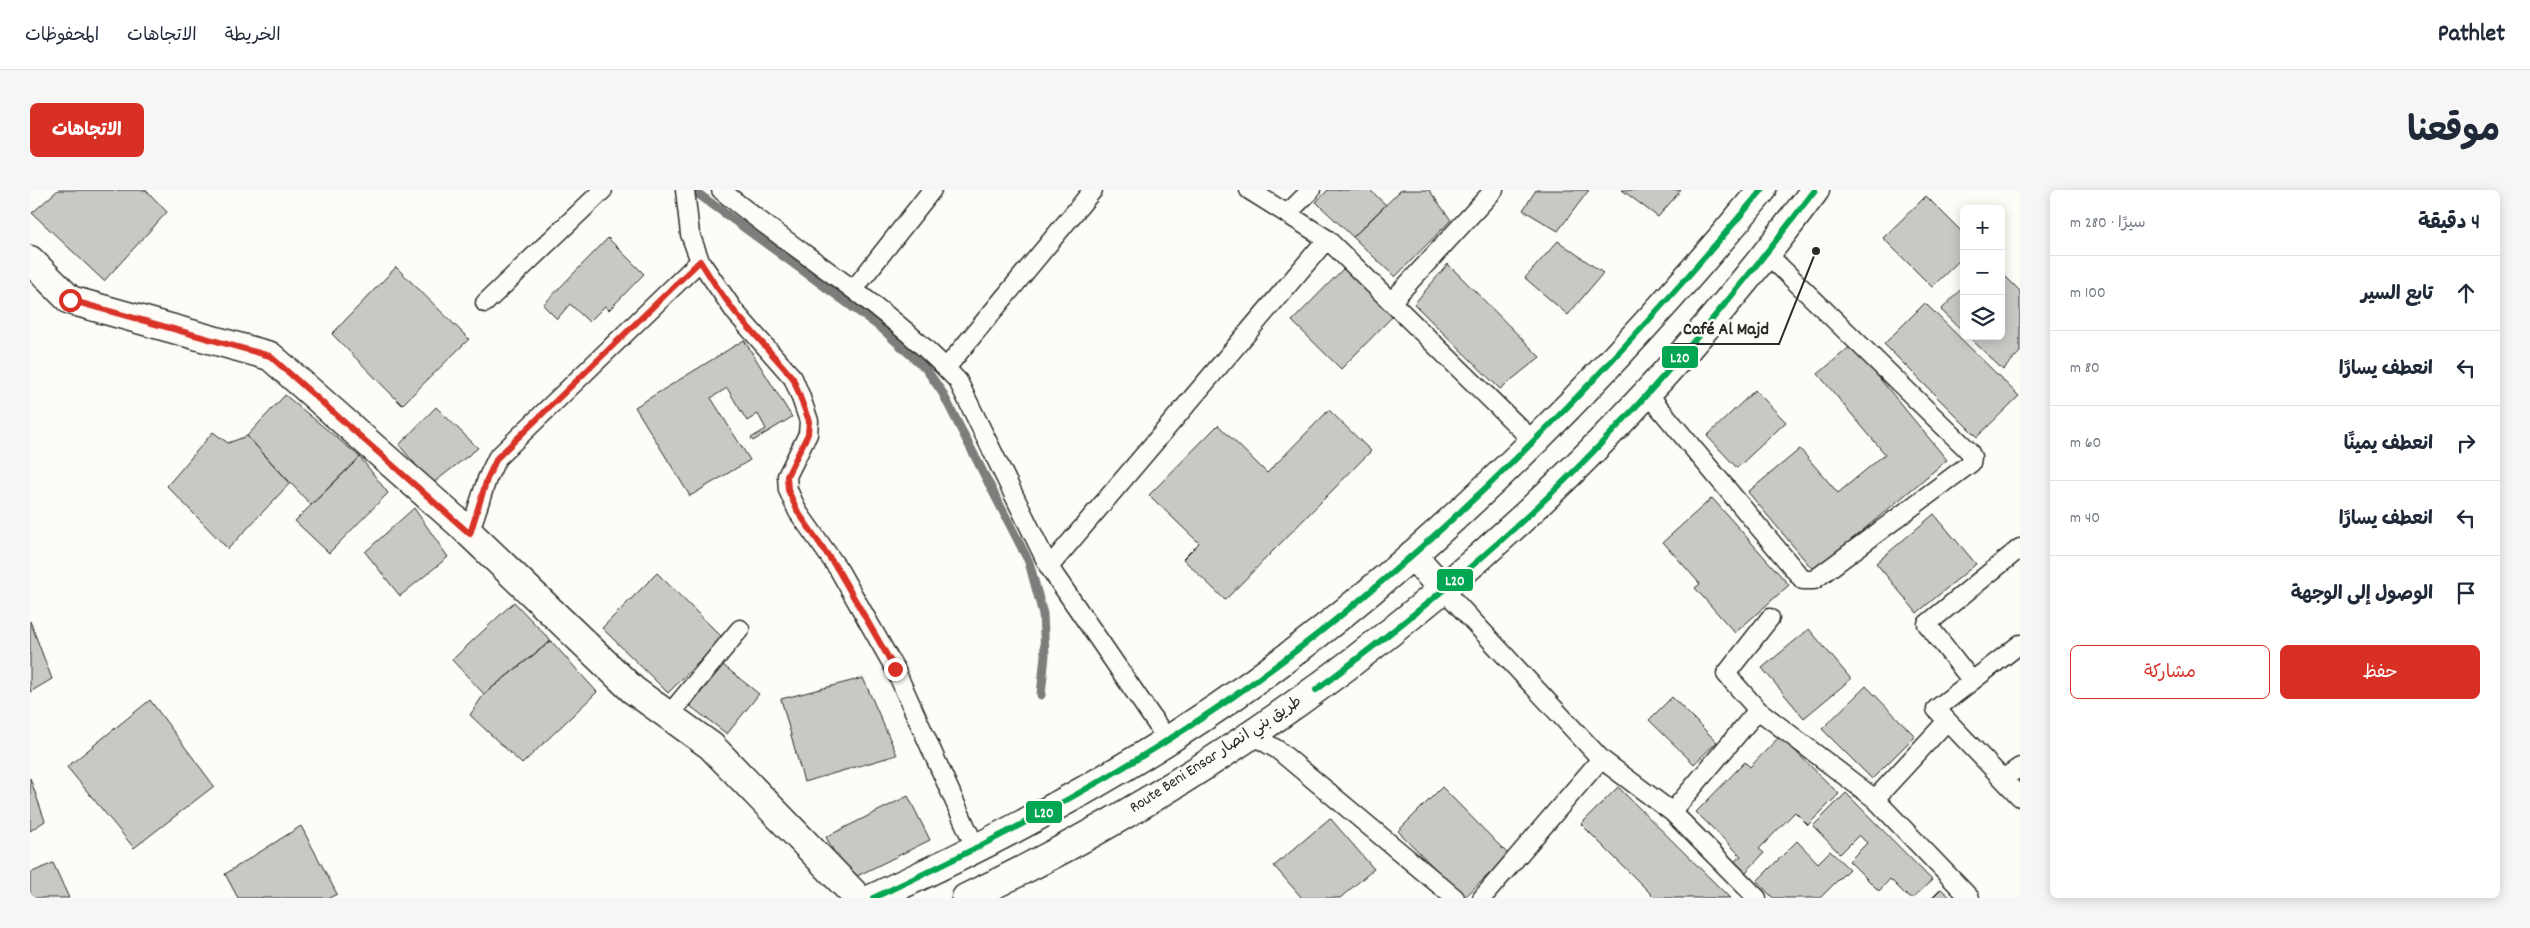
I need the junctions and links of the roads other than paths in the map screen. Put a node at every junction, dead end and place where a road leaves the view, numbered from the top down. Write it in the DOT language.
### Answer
graph roads {
  1 [pos="603,190"];
  2 [pos="685,190"];
  3 [pos="722,190"];
  4 [pos="931,190"];
  5 [pos="1093,190"];
  6 [pos="1249,190"];
  7 [pos="1311,190"];
  8 [pos="1494,190"];
  9 [pos="1762,190"];
  10 [pos="1815,190"];
  11 [pos="1287,214"];
  12 [pos="1327,239"];
  13 [pos="1768,254"];
  14 [pos="30,260"];
  15 [pos="700,261"];
  16 [pos="854,289"];
  17 [pos="1392,301"];
  18 [pos="485,303"];
  19 [pos="946,368"];
  20 [pos="1647,393"];
  21 [pos="1534,442"];
  22 [pos="470,534"];
  23 [pos="2020,548"];
  24 [pos="1412,555"];
  25 [pos="1049,567"];
  26 [pos="1444,590"];
  27 [pos="1770,618"];
  28 [pos="740,629"];
  29 [pos="2020,644"];
  30 [pos="1972,681"];
  31 [pos="1758,710"];
  32 [pos="668,716"];
  33 [pos="1946,722"];
  34 [pos="1252,735"];
  35 [pos="1167,740"];
  36 [pos="1601,759"];
  37 [pos="2020,767"];
  38 [pos="2004,778"];
  39 [pos="2020,797"];
  40 [pos="1875,799"];
  41 [pos="1672,812"];
  42 [pos="976,849"];
  43 [pos="858,898"];
  44 [pos="873,898"];
  45 [pos="966,898"];
  46 [pos="1455,898"];
  47 [pos="1482,898"];
  48 [pos="1757,898"];
  49 [pos="1970,898"];
  1 -- 18 [label="lane"];
  2 -- 15 [label="lane"];
  3 -- 16 [label="lane"];
  4 -- 16 [label="lane"];
  5 -- 19 [label="lane"];
  6 -- 11 [label="lane"];
  7 -- 11 [label="lane"];
  8 -- 17 [label="lane"];
  9 -- 21 [label="main road"];
  10 -- 13 [label="main road, Route Beni Ensar طريق بني انصار"];
  11 -- 12 [label="lane"];
  12 -- 17 [label="lane"];
  12 -- 25 [label="lane"];
  13 -- 20 [label="main road, Route Beni Ensar طريق بني انصار"];
  13 -- 20 [label="lane"];
  14 -- 22 [label="main road"];
  15 -- 22 [label="lane"];
  15 -- 42 [label="lane"];
  16 -- 19 [label="lane"];
  17 -- 21 [label="lane"];
  19 -- 25 [label="lane"];
  20 -- 26 [label="main road, Route Beni Ensar طريق بني انصار"];
  21 -- 24 [label="main road"];
  22 -- 32 [label="main road"];
  23 -- 30 [label="lane"];
  24 -- 26 [label="main road"];
  24 -- 35 [label="main road"];
  25 -- 35 [label="lane"];
  26 -- 34 [label="main road, Route Beni Ensar طريق بني انصار"];
  26 -- 36 [label="lane"];
  27 -- 31 [label="lane"];
  28 -- 32 [label="lane"];
  29 -- 30 [label="lane"];
  30 -- 33 [label="lane"];
  31 -- 40 [label="lane"];
  31 -- 41 [label="lane"];
  32 -- 43 [label="main road"];
  33 -- 38 [label="lane"];
  33 -- 40 [label="lane"];
  34 -- 45 [label="main road, Route Beni Ensar طريق بني انصار"];
  34 -- 46 [label="lane"];
  35 -- 42 [label="main road"];
  36 -- 41 [label="lane"];
  36 -- 47 [label="lane"];
  37 -- 38 [label="lane"];
  38 -- 39 [label="lane"];
  40 -- 49 [label="lane"];
  41 -- 48 [label="lane"];
  42 -- 44 [label="main road"];
}
